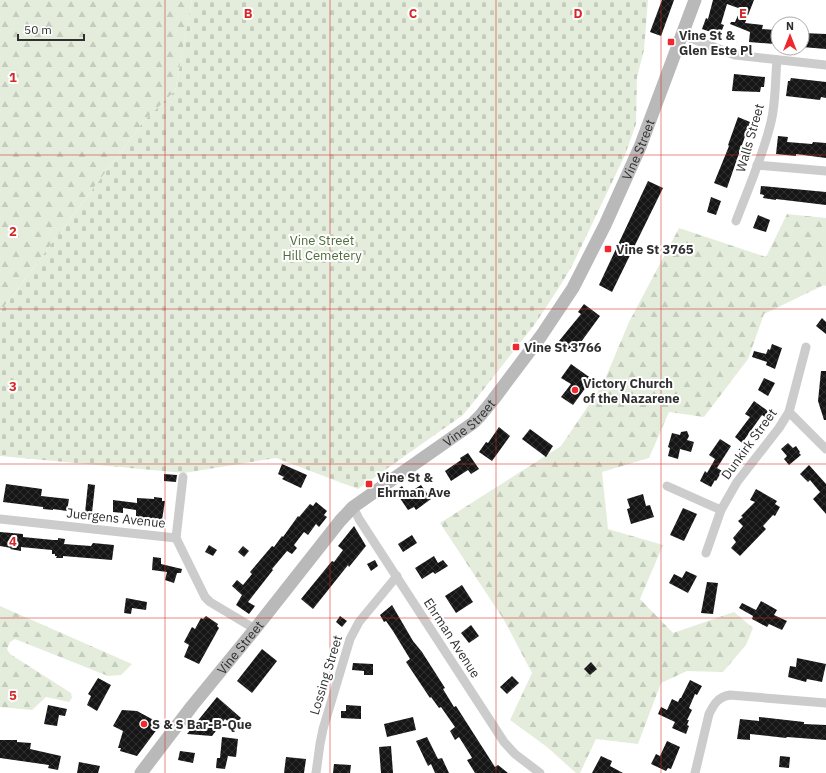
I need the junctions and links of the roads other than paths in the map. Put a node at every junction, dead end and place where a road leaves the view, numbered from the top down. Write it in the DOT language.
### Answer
graph roads {
  1 [pos="695,0"];
  2 [pos="682,35"];
  3 [pos="777,60"];
  4 [pos="826,64"];
  5 [pos="757,165"];
  6 [pos="826,172"];
  7 [pos="736,221"];
  8 [pos="806,347"];
  9 [pos="789,412"];
  10 [pos="826,449"];
  11 [pos="183,477"];
  12 [pos="667,486"];
  13 [pos="353,507"];
  14 [pos="720,510"];
  15 [pos="0,519"];
  16 [pos="176,538"];
  17 [pos="706,553"];
  18 [pos="397,576"];
  19 [pos="255,629"];
  20 [pos="826,703"];
  21 [pos="141,773"];
  22 [pos="316,773"];
  23 [pos="540,773"];
  24 [pos="695,773"];
  1 -- 2 [label="main road, Vine Street"];
  2 -- 3 [label="street"];
  2 -- 13 [label="main road, Vine Street"];
  3 -- 4 [label="street"];
  3 -- 5 [label="street, Walls Street"];
  5 -- 6 [label="street"];
  5 -- 7 [label="street, Walls Street"];
  8 -- 9 [label="street, Dunkirk Street"];
  9 -- 10 [label="street"];
  9 -- 14 [label="street, Dunkirk Street"];
  11 -- 16 [label="street"];
  12 -- 14 [label="street"];
  13 -- 18 [label="street, Ehrman Avenue"];
  13 -- 19 [label="main road, Vine Street"];
  14 -- 17 [label="street, Dunkirk Street"];
  15 -- 16 [label="street, Juergens Avenue"];
  16 -- 19 [label="street, Juergens Avenue"];
  18 -- 22 [label="street, Lossing Street"];
  18 -- 23 [label="street, Ehrman Avenue"];
  19 -- 21 [label="main road, Vine Street"];
  20 -- 24 [label="street"];
}
